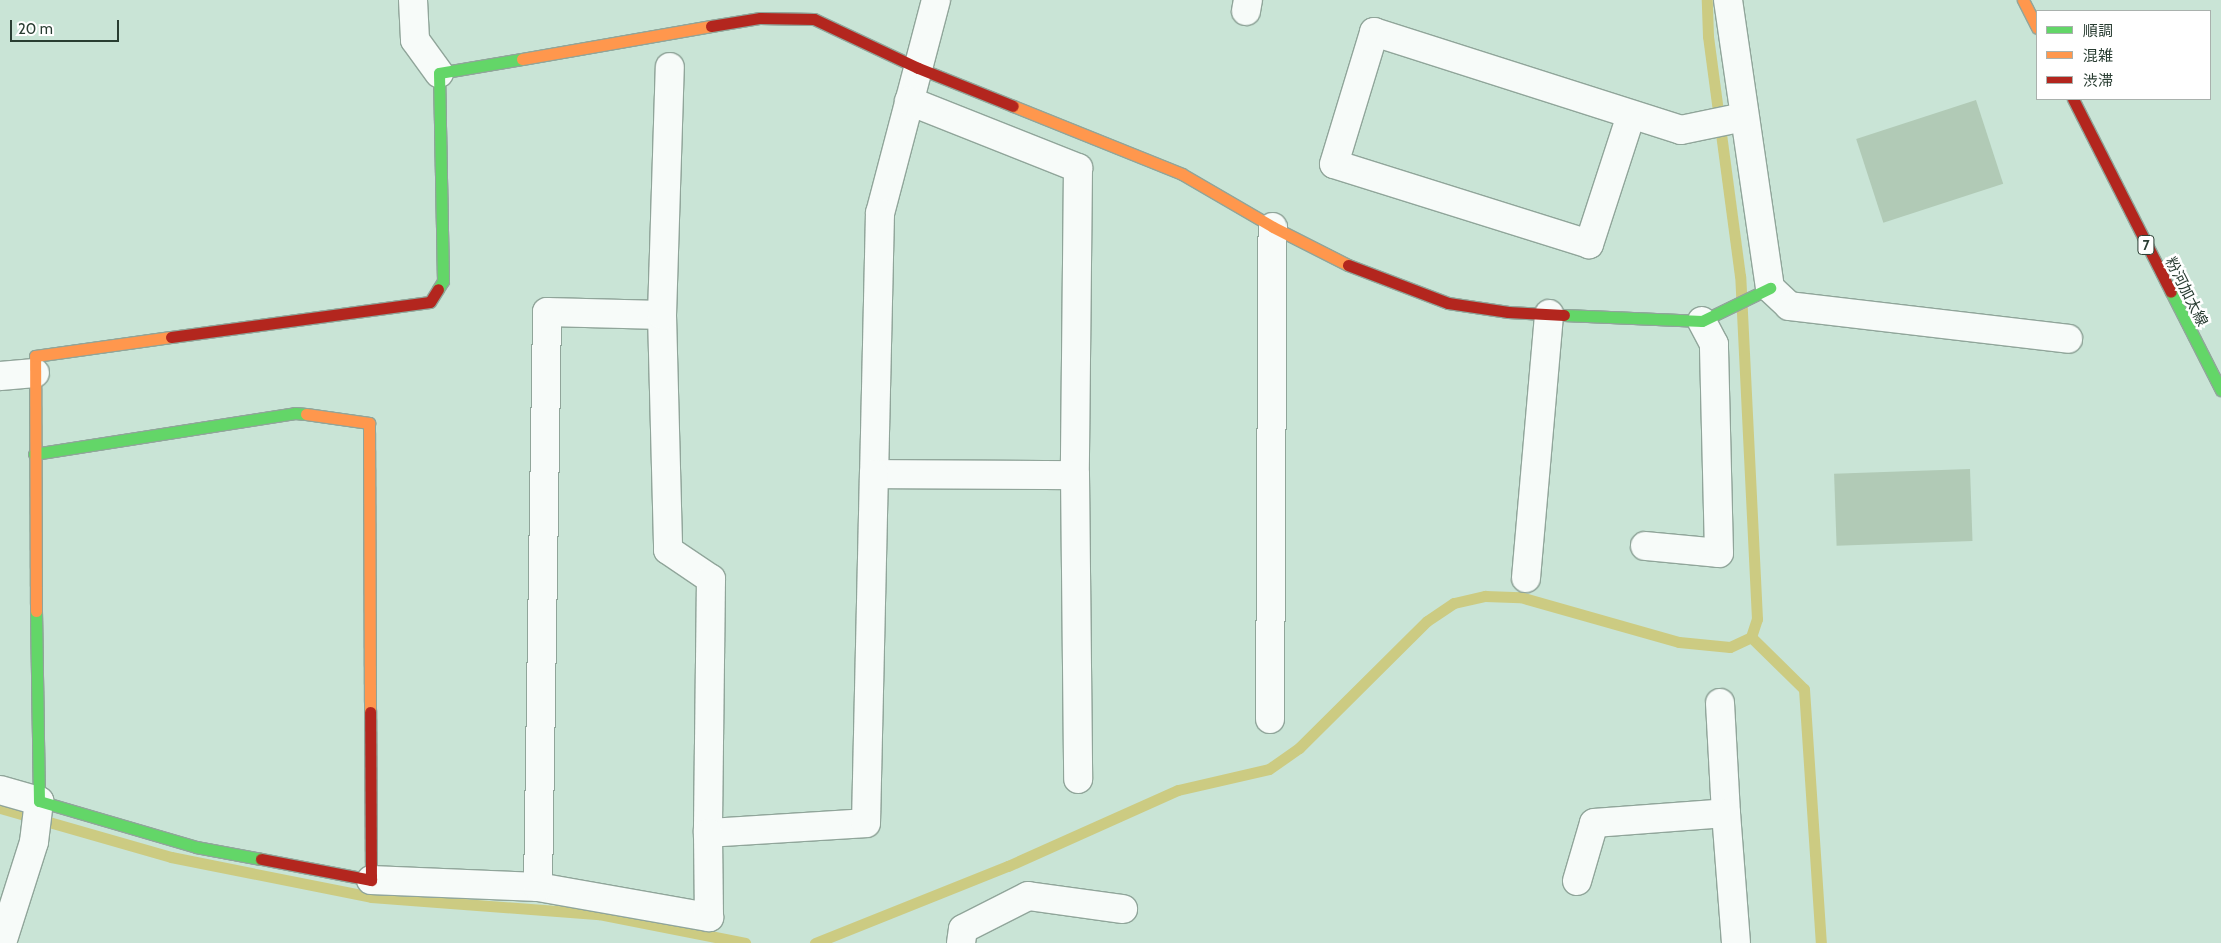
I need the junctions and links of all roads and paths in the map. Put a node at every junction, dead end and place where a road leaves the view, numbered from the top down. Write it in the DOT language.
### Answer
graph roads {
  1 [pos="413,0"];
  2 [pos="936,0"];
  3 [pos="1728,0"];
  4 [pos="2023,0"];
  5 [pos="2036,26"];
  6 [pos="670,67"];
  7 [pos="918,68"];
  8 [pos="439,73"];
  9 [pos="2074,100"];
  10 [pos="909,101"];
  11 [pos="1631,115"];
  12 [pos="1739,118"];
  13 [pos="1273,227"];
  14 [pos="1764,291"];
  15 [pos="1549,314"];
  16 [pos="662,315"];
  17 [pos="1713,316"];
  18 [pos="2068,340"];
  19 [pos="35,373"];
  20 [pos="0,376"];
  21 [pos="2221,390"];
  22 [pos="34,454"];
  23 [pos="874,474"];
  24 [pos="1076,475"];
  25 [pos="1646,546"];
  26 [pos="1526,578"];
  27 [pos="1720,703"];
  28 [pos="1270,719"];
  29 [pos="1078,779"];
  30 [pos="0,790"];
  31 [pos="39,801"];
  32 [pos="1726,813"];
  33 [pos="708,832"];
  34 [pos="371,880"];
  35 [pos="1577,881"];
  36 [pos="538,887"];
  37 [pos="1123,909"];
  38 [pos="2,943"];
  39 [pos="961,943"];
  40 [pos="1736,943"];
  1 -- 8 [label="street"];
  2 -- 7 [label="street"];
  3 -- 12 [label="street"];
  4 -- 5 [label="street"];
  6 -- 16 [label="street"];
  7 -- 8 [label="street"];
  7 -- 10 [label="street"];
  7 -- 13 [label="street"];
  8 -- 19 [label="street"];
  9 -- 21 [label="street, 粉河加太線 / 7"];
  10 -- 23 [label="street"];
  10 -- 24 [label="street"];
  11 -- 11 [label="street"];
  11 -- 12 [label="street"];
  12 -- 14 [label="street"];
  13 -- 15 [label="street"];
  13 -- 28 [label="street"];
  14 -- 17 [label="street"];
  14 -- 18 [label="street"];
  15 -- 17 [label="street"];
  15 -- 26 [label="street"];
  16 -- 33 [label="street"];
  16 -- 36 [label="street"];
  17 -- 25 [label="street"];
  19 -- 20 [label="street"];
  19 -- 22 [label="street"];
  22 -- 31 [label="street"];
  22 -- 34 [label="street"];
  23 -- 24 [label="street"];
  23 -- 33 [label="street"];
  24 -- 29 [label="street"];
  27 -- 32 [label="street"];
  30 -- 31 [label="street"];
  31 -- 34 [label="street"];
  31 -- 38 [label="street"];
  32 -- 35 [label="street"];
  32 -- 40 [label="street"];
  33 -- 36 [label="street"];
  34 -- 36 [label="street"];
  37 -- 39 [label="street"];
}
